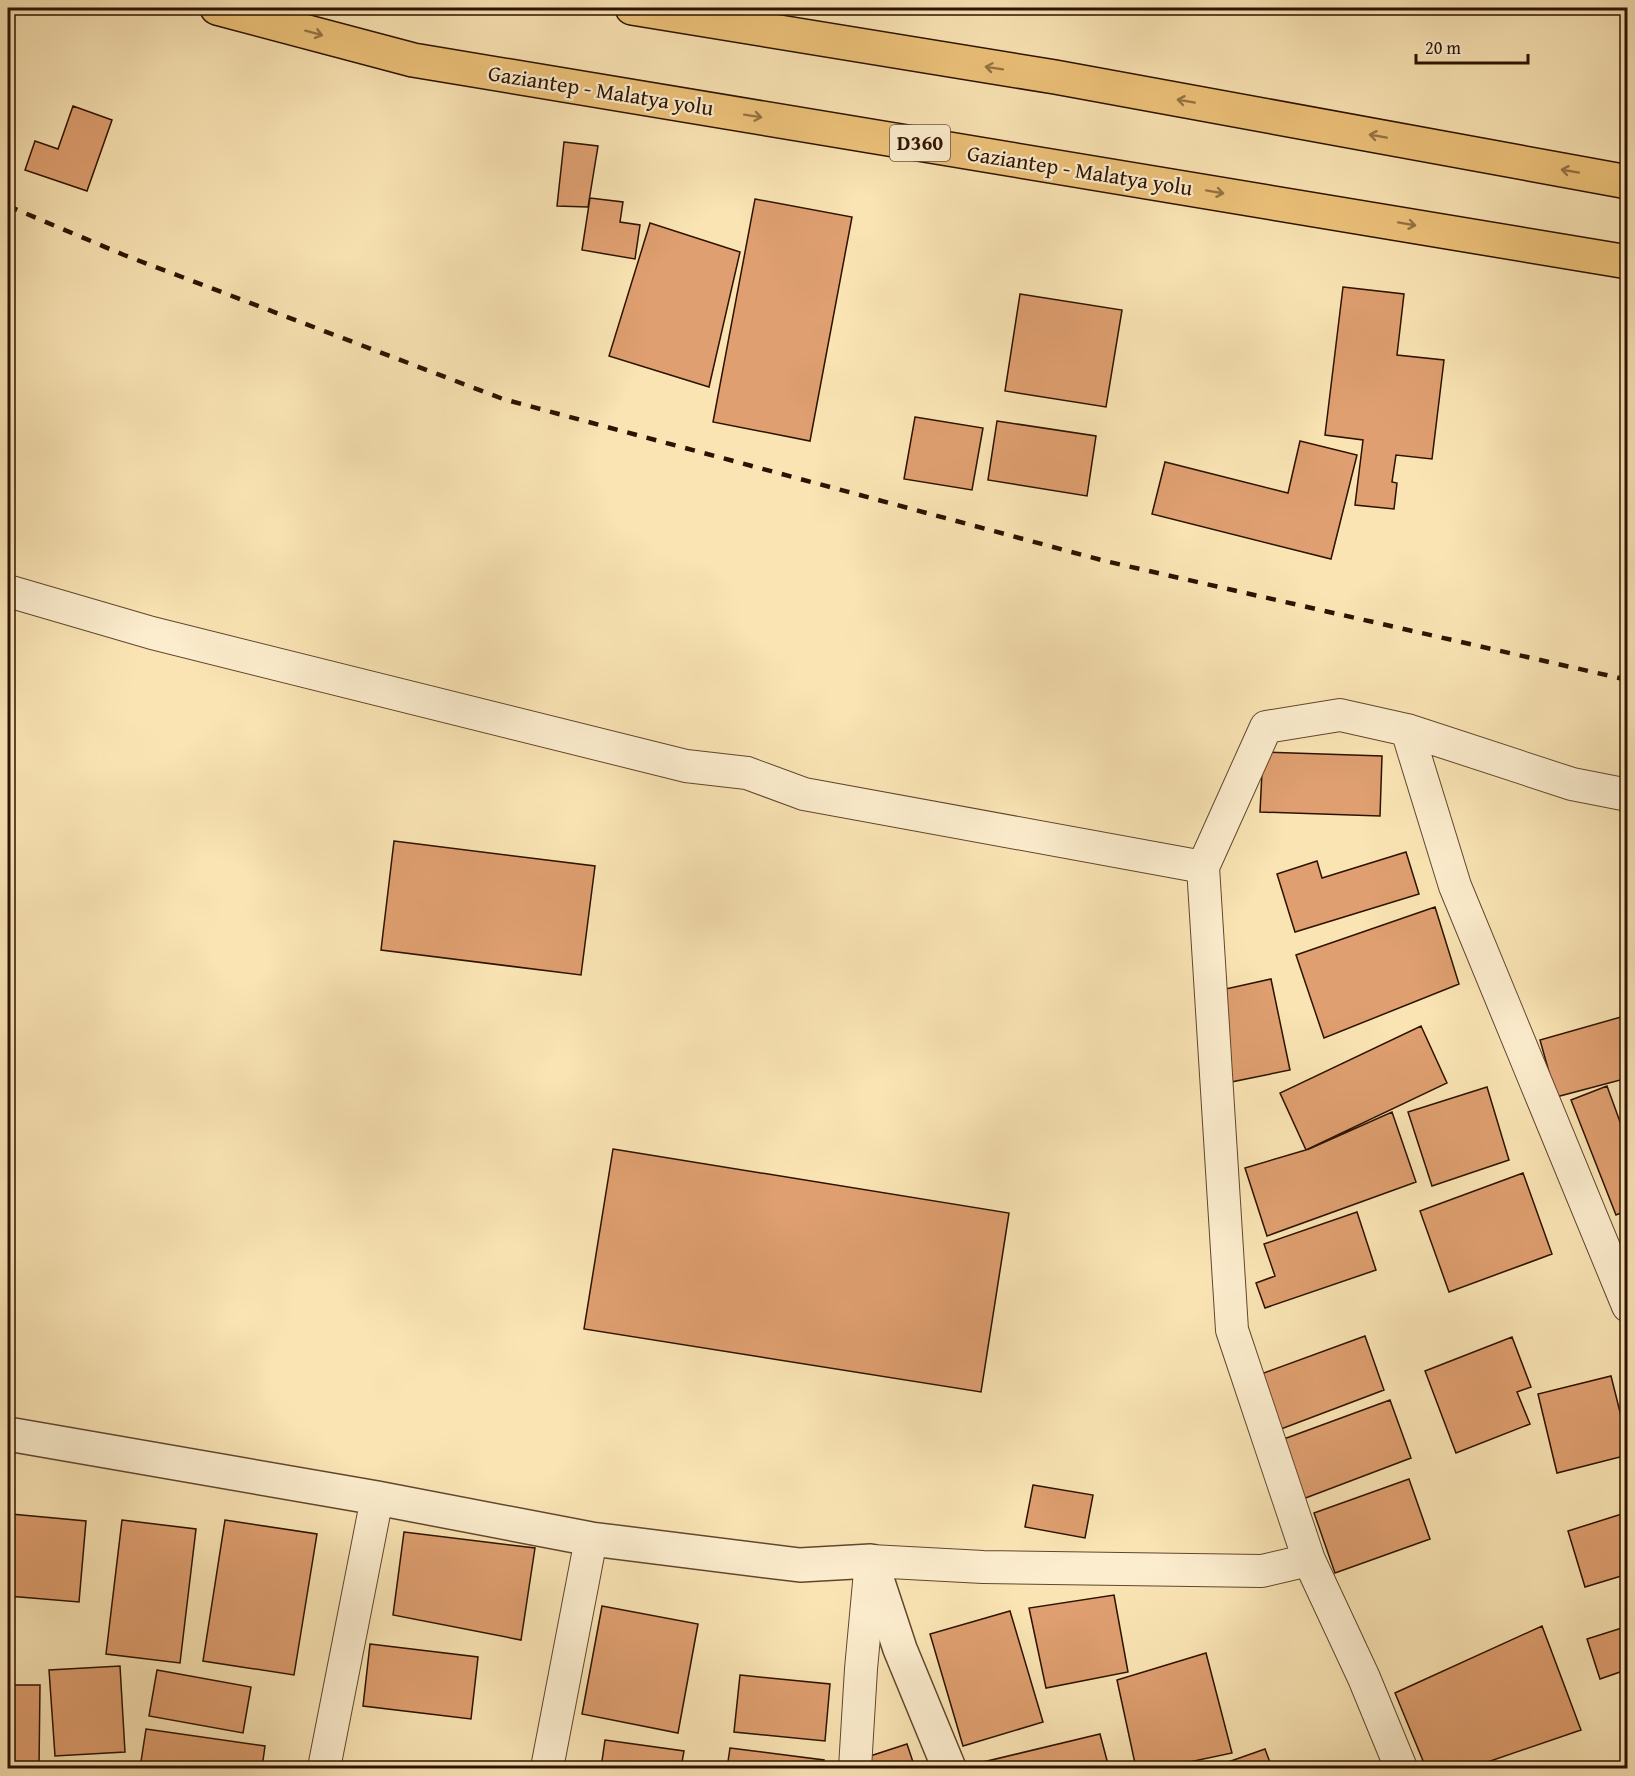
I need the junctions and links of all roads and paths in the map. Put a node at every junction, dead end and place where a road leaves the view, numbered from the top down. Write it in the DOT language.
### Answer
graph roads {
  1 [pos="217,8"];
  2 [pos="632,8"];
  3 [pos="1628,182"];
  4 [pos="1628,262"];
  5 [pos="8,591"];
  6 [pos="1407,730"];
  7 [pos="1628,795"];
  8 [pos="1203,867"];
  9 [pos="1628,1306"];
  10 [pos="8,1434"];
  11 [pos="377,1498"];
  12 [pos="591,1539"];
  13 [pos="1309,1560"];
  14 [pos="871,1561"];
  15 [pos="324,1768"];
  16 [pos="547,1768"];
  17 [pos="855,1768"];
  18 [pos="949,1768"];
  19 [pos="1401,1768"];
  1 -- 4 [label="highway, Gaziantep - Malatya yolu / D360, one-way"];
  3 -- 2 [label="highway, one-way"];
  5 -- 8 [label="street"];
  6 -- 7 [label="street"];
  6 -- 8 [label="street"];
  6 -- 9 [label="street"];
  8 -- 13 [label="street"];
  10 -- 11 [label="street"];
  11 -- 12 [label="street"];
  11 -- 15 [label="street"];
  12 -- 14 [label="street"];
  12 -- 16 [label="street"];
  13 -- 14 [label="street"];
  13 -- 19 [label="street"];
  14 -- 17 [label="street"];
  14 -- 18 [label="street"];
}
